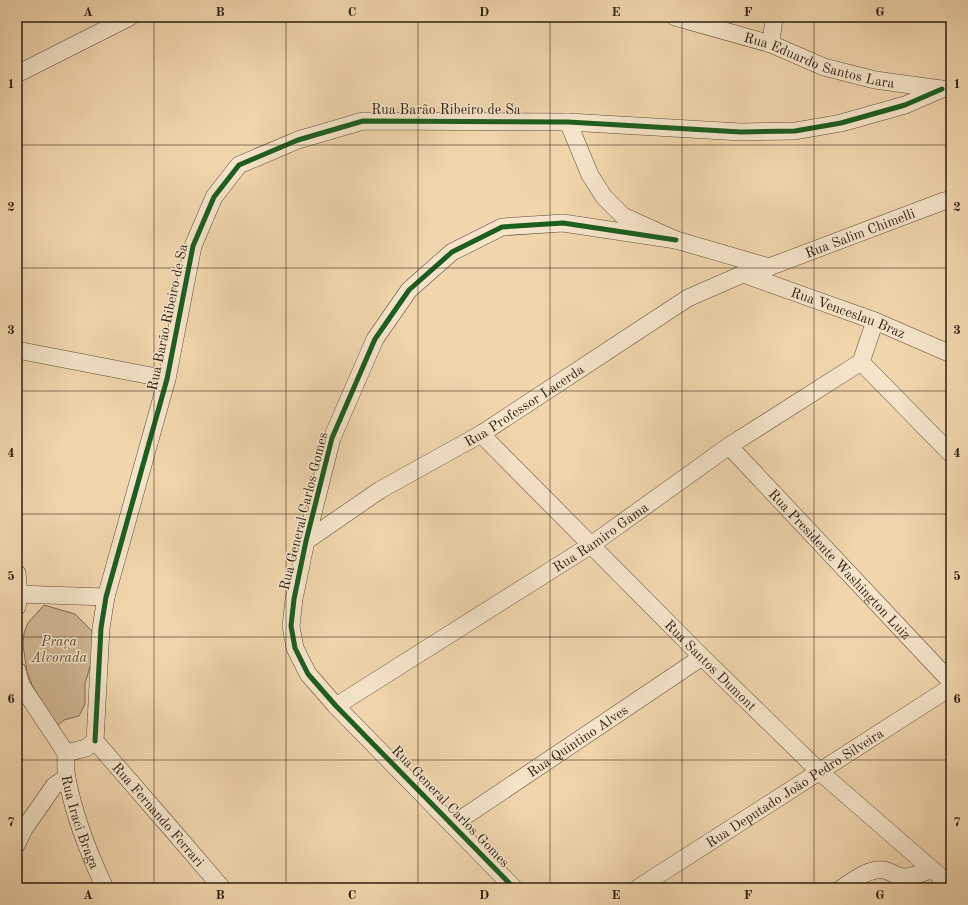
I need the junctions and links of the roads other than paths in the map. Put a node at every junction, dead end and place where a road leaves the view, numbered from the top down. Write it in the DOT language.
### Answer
graph roads {
  1 [pos="130,17"];
  2 [pos="675,17"];
  3 [pos="774,17"];
  4 [pos="771,44"];
  5 [pos="17,74"];
  6 [pos="947,89"];
  7 [pos="568,122"];
  8 [pos="951,200"];
  9 [pos="676,240"];
  10 [pos="769,267"];
  11 [pos="744,274"];
  12 [pos="875,320"];
  13 [pos="17,350"];
  14 [pos="951,354"];
  15 [pos="861,362"];
  16 [pos="167,379"];
  17 [pos="481,434"];
  18 [pos="729,446"];
  19 [pos="951,454"];
  20 [pos="306,541"];
  21 [pos="591,544"];
  22 [pos="17,573"];
  23 [pos="106,597"];
  24 [pos="18,598"];
  25 [pos="702,657"];
  26 [pos="17,670"];
  27 [pos="951,682"];
  28 [pos="951,687"];
  29 [pos="336,706"];
  30 [pos="95,741"];
  31 [pos="66,753"];
  32 [pos="819,771"];
  33 [pos="67,777"];
  34 [pos="452,825"];
  35 [pos="17,844"];
  36 [pos="932,870"];
  37 [pos="951,886"];
  38 [pos="105,888"];
  39 [pos="222,888"];
  40 [pos="514,888"];
  41 [pos="638,888"];
  42 [pos="842,888"];
  1 -- 5 [label="street"];
  2 -- 4 [label="street, Rua Eduardo Santos Lara"];
  3 -- 4 [label="street"];
  4 -- 6 [label="street, Rua Eduardo Santos Lara"];
  6 -- 7 [label="street, Rua Barão Ribeiro de Sa"];
  7 -- 9 [label="street"];
  7 -- 16 [label="street, Rua Barão Ribeiro de Sa"];
  8 -- 10 [label="street, Rua Salim Chimelli"];
  9 -- 10 [label="street"];
  9 -- 20 [label="street, Rua General Carlos Gomes"];
  10 -- 11 [label="street, Rua Salim Chimelli"];
  11 -- 12 [label="street, Rua Venceslau Braz"];
  11 -- 17 [label="street, Rua Professor Lacerda"];
  12 -- 14 [label="street, Rua Venceslau Braz"];
  12 -- 15 [label="street"];
  13 -- 16 [label="street"];
  15 -- 18 [label="street, Rua Ramiro Gama"];
  15 -- 19 [label="street"];
  16 -- 23 [label="street, Rua Barão Ribeiro de Sa"];
  17 -- 20 [label="street, Rua Professor Lacerda"];
  17 -- 21 [label="street, Rua Santos Dumont"];
  18 -- 21 [label="street, Rua Ramiro Gama"];
  18 -- 27 [label="street, Rua Presidente Washington Luiz"];
  20 -- 29 [label="street, Rua General Carlos Gomes"];
  21 -- 25 [label="street, Rua Santos Dumont"];
  21 -- 29 [label="street, Rua Ramiro Gama"];
  22 -- 24 [label="street"];
  23 -- 24 [label="street"];
  23 -- 30 [label="street, Rua Barão Ribeiro de Sa"];
  25 -- 32 [label="street, Rua Santos Dumont"];
  25 -- 34 [label="street, Rua Quintino Alves"];
  26 -- 31 [label="street"];
  28 -- 32 [label="street, Rua Deputado João Pedro Silveira"];
  29 -- 34 [label="street, Rua General Carlos Gomes"];
  30 -- 31 [label="street"];
  30 -- 39 [label="street, Rua Fernando Ferrari"];
  31 -- 33 [label="street, Rua Iraci Braga"];
  32 -- 36 [label="street, Rua Santos Dumont"];
  32 -- 41 [label="street, Rua Deputado João Pedro Silveira"];
  33 -- 35 [label="street"];
  33 -- 38 [label="street, Rua Iraci Braga"];
  34 -- 40 [label="street, Rua General Carlos Gomes"];
  36 -- 37 [label="street, Rua Santos Dumont"];
  36 -- 42 [label="street"];
}
